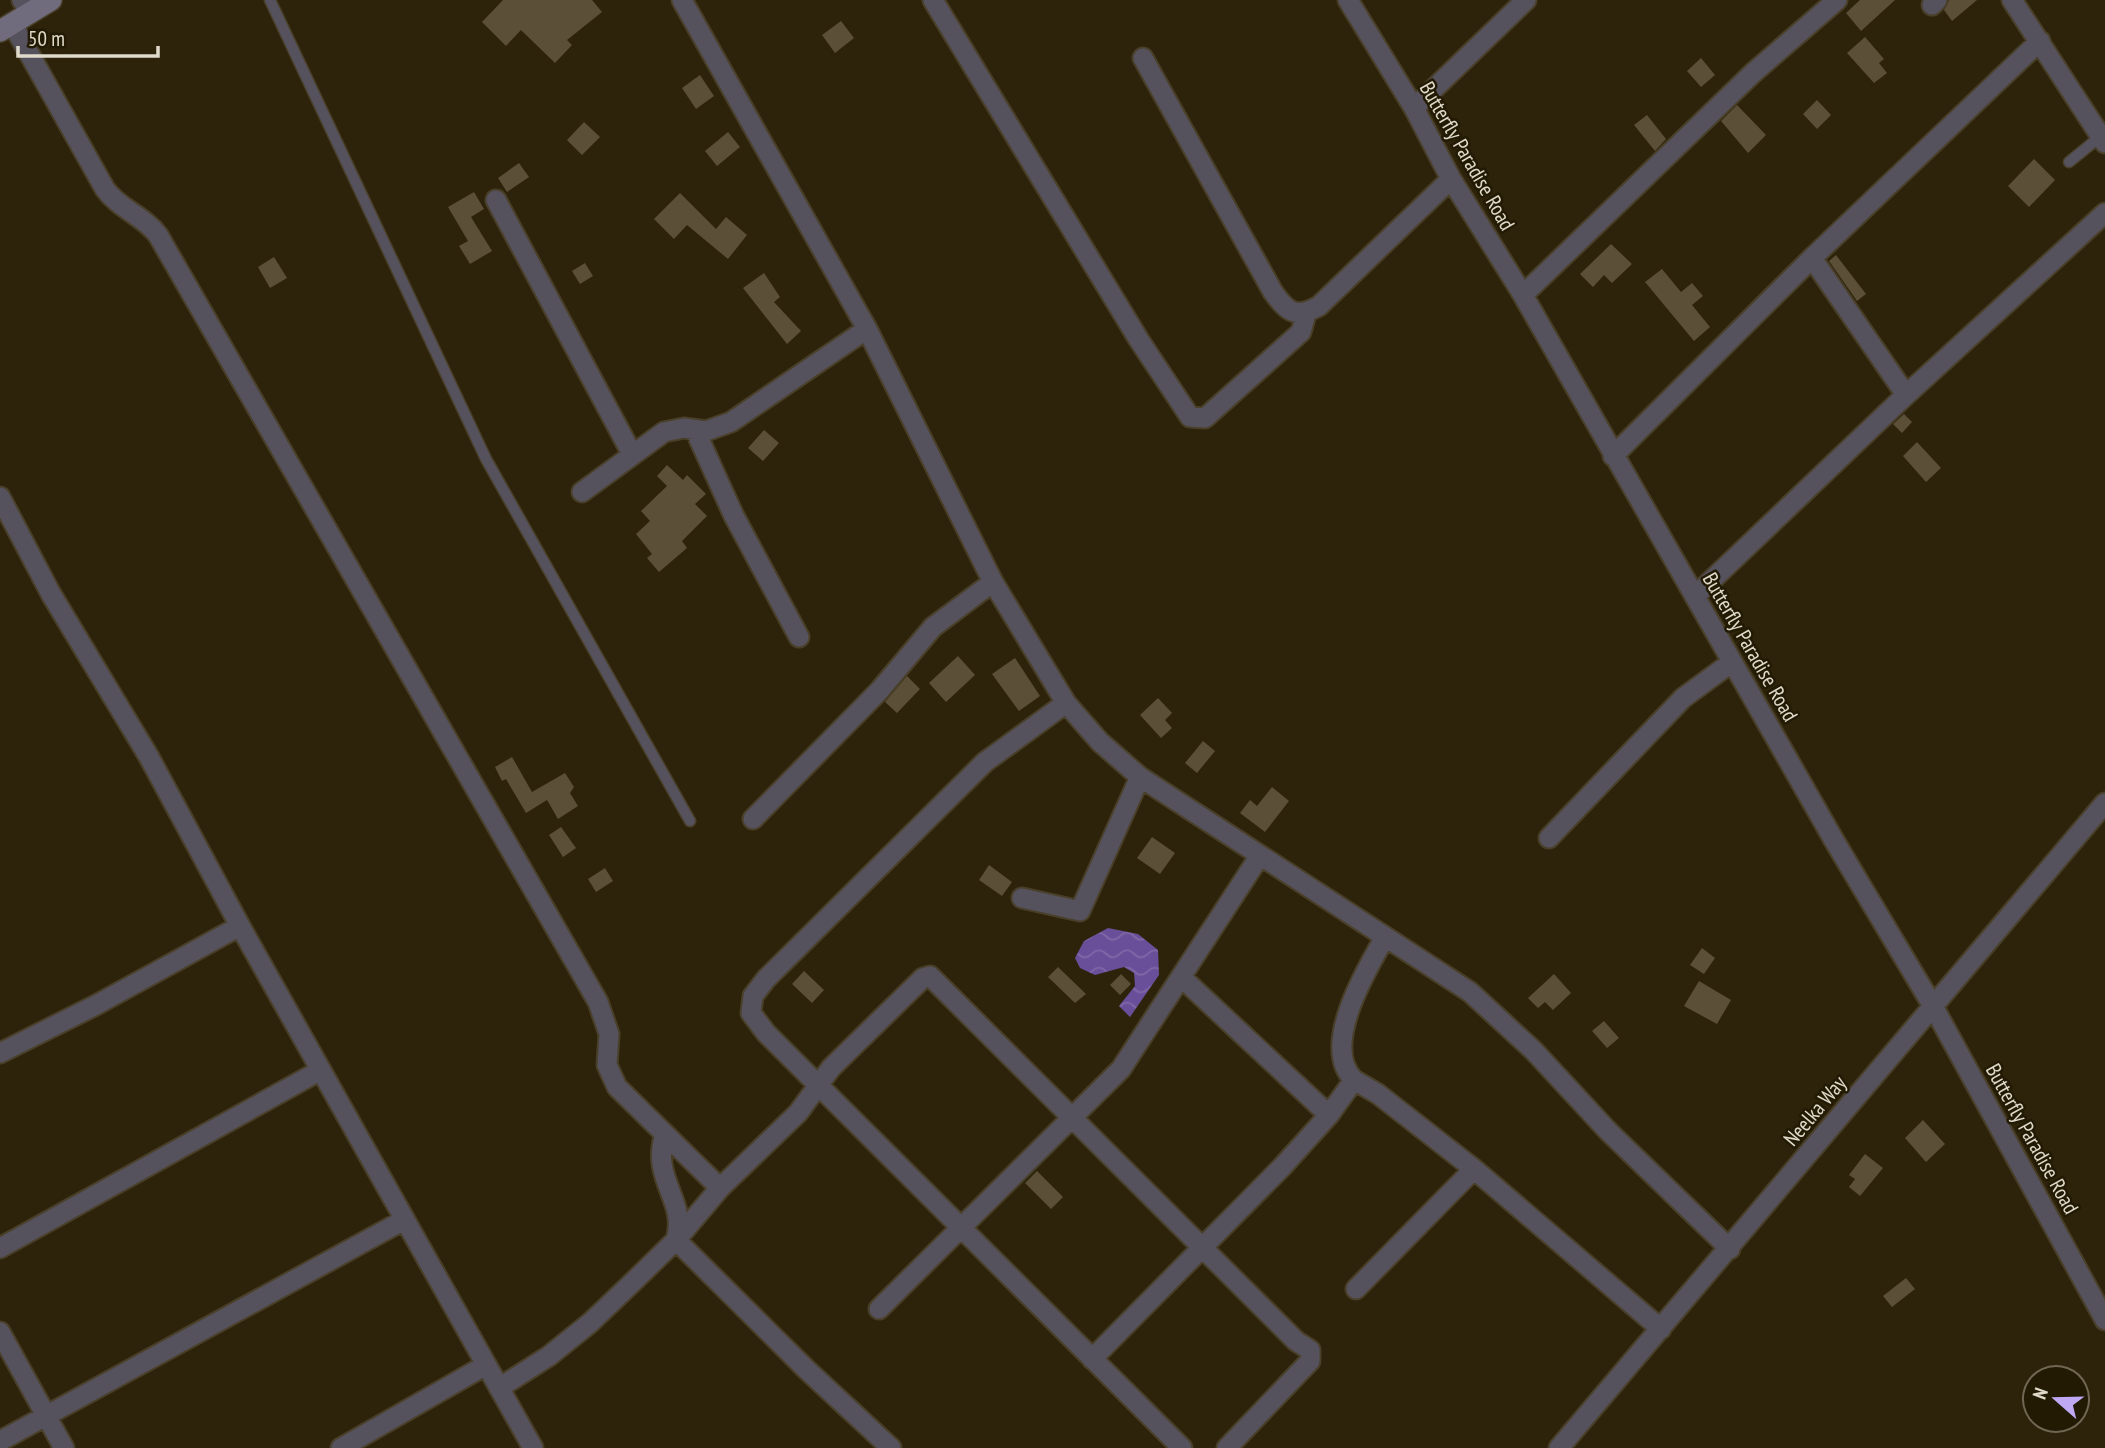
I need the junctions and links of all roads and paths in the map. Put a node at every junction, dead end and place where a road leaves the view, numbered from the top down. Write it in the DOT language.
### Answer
graph roads {
  1 [pos="51,0"];
  2 [pos="270,0"];
  3 [pos="682,0"];
  4 [pos="933,0"];
  5 [pos="1348,0"];
  6 [pos="1527,0"];
  7 [pos="1837,0"];
  8 [pos="2012,0"];
  9 [pos="26,6"];
  10 [pos="6,27"];
  11 [pos="2040,41"];
  12 [pos="1143,58"];
  13 [pos="1413,108"];
  14 [pos="2103,139"];
  15 [pos="2070,162"];
  16 [pos="1451,179"];
  17 [pos="496,200"];
  18 [pos="2105,213"];
  19 [pos="1812,258"];
  20 [pos="1523,295"];
  21 [pos="1306,314"];
  22 [pos="867,329"];
  23 [pos="1906,395"];
  24 [pos="695,430"];
  25 [pos="632,454"];
  26 [pos="1613,456"];
  27 [pos="582,492"];
  28 [pos="0,497"];
  29 [pos="993,582"];
  30 [pos="1695,596"];
  31 [pos="799,637"];
  32 [pos="1732,662"];
  33 [pos="1066,703"];
  34 [pos="1140,777"];
  35 [pos="2105,803"];
  36 [pos="753,819"];
  37 [pos="690,821"];
  38 [pos="1549,838"];
  39 [pos="1259,857"];
  40 [pos="1022,898"];
  41 [pos="240,926"];
  42 [pos="1385,937"];
  43 [pos="1181,977"];
  44 [pos="1934,1008"];
  45 [pos="0,1053"];
  46 [pos="321,1070"];
  47 [pos="1354,1080"];
  48 [pos="820,1084"];
  49 [pos="1329,1115"];
  50 [pos="1073,1119"];
  51 [pos="665,1134"];
  52 [pos="1474,1169"];
  53 [pos="720,1188"];
  54 [pos="404,1220"];
  55 [pos="962,1228"];
  56 [pos="676,1240"];
  57 [pos="1202,1246"];
  58 [pos="0,1248"];
  59 [pos="1730,1249"];
  60 [pos="1356,1289"];
  61 [pos="879,1309"];
  62 [pos="2105,1320"];
  63 [pos="1661,1329"];
  64 [pos="0,1332"];
  65 [pos="1092,1359"];
  66 [pos="486,1365"];
  67 [pos="499,1388"];
  68 [pos="46,1416"];
  69 [pos="0,1441"];
  70 [pos="64,1448"];
  71 [pos="341,1448"];
  72 [pos="533,1448"];
  73 [pos="891,1448"];
  74 [pos="1182,1448"];
  75 [pos="1227,1448"];
  76 [pos="1559,1448"];
  1 -- 9 [label="main road"];
  2 -- 37 [label="lane"];
  3 -- 22 [label="street"];
  4 -- 21 [label="street"];
  5 -- 13 [label="street, Butterfly Paradise Road"];
  6 -- 13 [label="street"];
  7 -- 20 [label="street"];
  8 -- 11 [label="street"];
  9 -- 10 [label="main road"];
  10 -- 51 [label="street"];
  11 -- 14 [label="street"];
  11 -- 19 [label="street"];
  12 -- 21 [label="street"];
  13 -- 16 [label="street, Butterfly Paradise Road"];
  14 -- 15 [label="lane"];
  16 -- 20 [label="street, Butterfly Paradise Road"];
  16 -- 21 [label="street"];
  17 -- 25 [label="street"];
  18 -- 23 [label="street"];
  19 -- 23 [label="street"];
  19 -- 26 [label="street"];
  20 -- 26 [label="street, Butterfly Paradise Road"];
  22 -- 24 [label="street"];
  22 -- 29 [label="street"];
  23 -- 30 [label="street"];
  24 -- 25 [label="street"];
  24 -- 31 [label="street"];
  25 -- 27 [label="street"];
  26 -- 30 [label="street, Butterfly Paradise Road"];
  28 -- 41 [label="street"];
  29 -- 33 [label="street"];
  29 -- 36 [label="street"];
  30 -- 32 [label="street, Butterfly Paradise Road"];
  32 -- 38 [label="street"];
  32 -- 44 [label="street, Butterfly Paradise Road"];
  33 -- 34 [label="street"];
  33 -- 48 [label="street"];
  34 -- 39 [label="street"];
  34 -- 40 [label="street"];
  35 -- 44 [label="street, Neelka Way"];
  39 -- 42 [label="street"];
  39 -- 43 [label="street"];
  41 -- 45 [label="street"];
  41 -- 46 [label="street"];
  42 -- 47 [label="street"];
  42 -- 59 [label="street"];
  43 -- 49 [label="street"];
  43 -- 50 [label="street"];
  44 -- 59 [label="street, Neelka Way"];
  44 -- 62 [label="street, Butterfly Paradise Road"];
  46 -- 54 [label="street"];
  46 -- 58 [label="street"];
  47 -- 49 [label="street"];
  47 -- 52 [label="street"];
  48 -- 50 [label="street"];
  48 -- 53 [label="street"];
  48 -- 55 [label="street"];
  49 -- 57 [label="street"];
  50 -- 55 [label="street"];
  50 -- 57 [label="street"];
  51 -- 53 [label="street"];
  51 -- 56 [label="street"];
  52 -- 60 [label="street"];
  52 -- 63 [label="street"];
  53 -- 56 [label="street"];
  54 -- 66 [label="street"];
  54 -- 68 [label="street"];
  55 -- 61 [label="street"];
  55 -- 65 [label="street"];
  56 -- 67 [label="street"];
  56 -- 73 [label="street"];
  57 -- 65 [label="street"];
  57 -- 75 [label="street"];
  59 -- 63 [label="street, Neelka Way"];
  63 -- 76 [label="street, Neelka Way"];
  64 -- 68 [label="street"];
  65 -- 74 [label="street"];
  66 -- 67 [label="street"];
  66 -- 71 [label="street"];
  67 -- 72 [label="street"];
  68 -- 69 [label="street"];
  68 -- 70 [label="street"];
}
